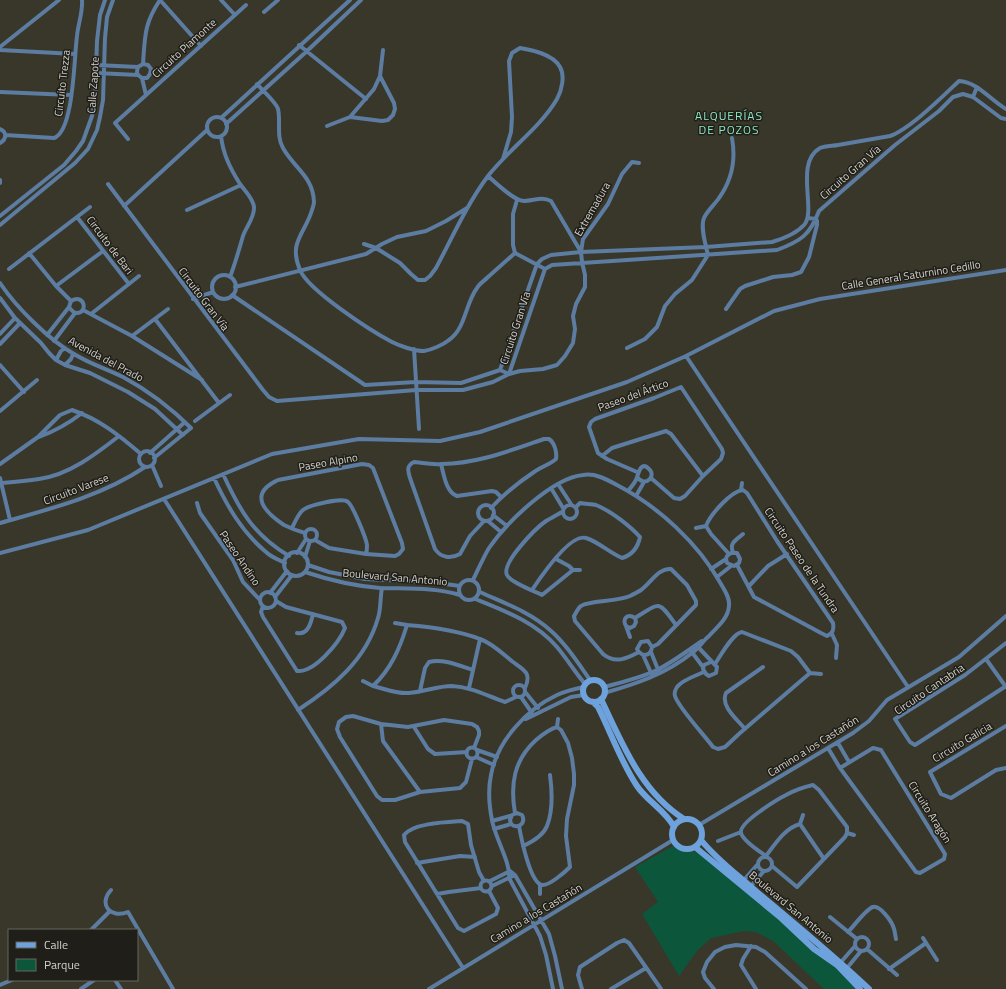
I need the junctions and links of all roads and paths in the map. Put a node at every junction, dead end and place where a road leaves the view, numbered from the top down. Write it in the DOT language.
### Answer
graph roads {
  1 [pos="59,0"];
  2 [pos="82,0"];
  3 [pos="105,0"];
  4 [pos="113,0"];
  5 [pos="160,0"];
  6 [pos="221,0"];
  7 [pos="350,0"];
  8 [pos="361,0"];
  9 [pos="275,1"];
  10 [pos="246,5"];
  11 [pos="264,12"];
  12 [pos="235,15"];
  13 [pos="299,45"];
  14 [pos="201,46"];
  15 [pos="0,49"];
  16 [pos="383,50"];
  17 [pos="306,52"];
  18 [pos="75,54"];
  19 [pos="96,64"];
  20 [pos="104,64"];
  21 [pos="143,64"];
  22 [pos="138,67"];
  23 [pos="96,73"];
  24 [pos="104,73"];
  25 [pos="138,75"];
  26 [pos="380,76"];
  27 [pos="142,78"];
  28 [pos="257,84"];
  29 [pos="978,87"];
  30 [pos="263,91"];
  31 [pos="0,92"];
  32 [pos="71,95"];
  33 [pos="146,95"];
  34 [pos="973,97"];
  35 [pos="366,99"];
  36 [pos="1006,109"];
  37 [pos="350,117"];
  38 [pos="221,118"];
  39 [pos="1006,119"];
  40 [pos="226,124"];
  41 [pos="327,126"];
  42 [pos="0,129"];
  43 [pos="207,130"];
  44 [pos="5,136"];
  45 [pos="221,136"];
  46 [pos="890,136"];
  47 [pos="732,138"];
  48 [pos="128,139"];
  49 [pos="0,143"];
  50 [pos="895,145"];
  51 [pos="503,159"];
  52 [pos="639,163"];
  53 [pos="488,176"];
  54 [pos="108,184"];
  55 [pos="241,185"];
  56 [pos="517,200"];
  57 [pos="124,206"];
  58 [pos="90,207"];
  59 [pos="468,207"];
  60 [pos="187,210"];
  61 [pos="0,216"];
  62 [pos="77,217"];
  63 [pos="808,218"];
  64 [pos="816,219"];
  65 [pos="0,224"];
  66 [pos="572,237"];
  67 [pos="583,238"];
  68 [pos="364,244"];
  69 [pos="706,247"];
  70 [pos="376,248"];
  71 [pos="103,251"];
  72 [pos="581,252"];
  73 [pos="29,253"];
  74 [pos="515,253"];
  75 [pos="708,255"];
  76 [pos="582,262"];
  77 [pos="537,264"];
  78 [pos="9,268"];
  79 [pos="545,269"];
  80 [pos="1006,270"];
  81 [pos="300,271"];
  82 [pos="139,276"];
  83 [pos="230,277"];
  84 [pos="0,282"];
  85 [pos="129,284"];
  86 [pos="56,286"];
  87 [pos="235,288"];
  88 [pos="213,292"];
  89 [pos="232,296"];
  90 [pos="0,298"];
  91 [pos="193,299"];
  92 [pos="71,301"];
  93 [pos="524,302"];
  94 [pos="532,304"];
  95 [pos="70,307"];
  96 [pos="168,309"];
  97 [pos="726,309"];
  98 [pos="83,310"];
  99 [pos="76,313"];
  100 [pos="91,314"];
  101 [pos="15,318"];
  102 [pos="155,319"];
  103 [pos="20,324"];
  104 [pos="0,334"];
  105 [pos="47,335"];
  106 [pos="132,336"];
  107 [pos="54,341"];
  108 [pos="0,344"];
  109 [pos="65,348"];
  110 [pos="627,348"];
  111 [pos="414,349"];
  112 [pos="73,354"];
  113 [pos="686,356"];
  114 [pos="56,360"];
  115 [pos="0,365"];
  116 [pos="65,365"];
  117 [pos="500,370"];
  118 [pos="509,374"];
  119 [pos="37,380"];
  120 [pos="202,380"];
  121 [pos="416,382"];
  122 [pos="365,385"];
  123 [pos="416,390"];
  124 [pos="24,392"];
  125 [pos="365,394"];
  126 [pos="230,395"];
  127 [pos="219,403"];
  128 [pos="0,411"];
  129 [pos="82,413"];
  130 [pos="195,421"];
  131 [pos="185,422"];
  132 [pos="419,428"];
  133 [pos="177,429"];
  134 [pos="183,435"];
  135 [pos="119,436"];
  136 [pos="38,437"];
  137 [pos="150,453"];
  138 [pos="141,454"];
  139 [pos="602,456"];
  140 [pos="154,458"];
  141 [pos="0,464"];
  142 [pos="441,464"];
  143 [pos="152,465"];
  144 [pos="145,467"];
  145 [pos="223,474"];
  146 [pos="637,474"];
  147 [pos="703,476"];
  148 [pos="0,478"];
  149 [pos="214,478"];
  150 [pos="651,478"];
  151 [pos="644,482"];
  152 [pos="2,483"];
  153 [pos="742,483"];
  154 [pos="558,484"];
  155 [pos="160,486"];
  156 [pos="550,488"];
  157 [pos="741,490"];
  158 [pos="628,491"];
  159 [pos="636,496"];
  160 [pos="501,497"];
  161 [pos="164,500"];
  162 [pos="197,503"];
  163 [pos="571,504"];
  164 [pos="576,507"];
  165 [pos="491,508"];
  166 [pos="563,510"];
  167 [pos="493,515"];
  168 [pos="10,520"];
  169 [pos="486,521"];
  170 [pos="0,523"];
  171 [pos="507,526"];
  172 [pos="706,526"];
  173 [pos="292,528"];
  174 [pos="696,528"];
  175 [pos="501,532"];
  176 [pos="305,533"];
  177 [pos="743,534"];
  178 [pos="310,540"];
  179 [pos="0,553"];
  180 [pos="298,553"];
  181 [pos="731,553"];
  182 [pos="366,554"];
  183 [pos="787,554"];
  184 [pos="289,556"];
  185 [pos="305,557"];
  186 [pos="556,558"];
  187 [pos="726,559"];
  188 [pos="285,563"];
  189 [pos="308,565"];
  190 [pos="737,565"];
  191 [pos="731,566"];
  192 [pos="711,569"];
  193 [pos="573,570"];
  194 [pos="580,570"];
  195 [pos="287,571"];
  196 [pos="305,572"];
  197 [pos="292,575"];
  198 [pos="717,577"];
  199 [pos="473,580"];
  200 [pos="460,586"];
  201 [pos="749,586"];
  202 [pos="382,588"];
  203 [pos="532,590"];
  204 [pos="480,592"];
  205 [pos="270,593"];
  206 [pos="460,595"];
  207 [pos="276,599"];
  208 [pos="475,599"];
  209 [pos="260,600"];
  210 [pos="263,606"];
  211 [pos="313,614"];
  212 [pos="1006,616"];
  213 [pos="635,618"];
  214 [pos="395,623"];
  215 [pos="407,625"];
  216 [pos="626,626"];
  217 [pos="676,626"];
  218 [pos="297,633"];
  219 [pos="832,634"];
  220 [pos="630,637"];
  221 [pos="480,639"];
  222 [pos="1006,643"];
  223 [pos="697,646"];
  224 [pos="651,650"];
  225 [pos="691,651"];
  226 [pos="639,652"];
  227 [pos="643,655"];
  228 [pos="836,658"];
  229 [pos="986,659"];
  230 [pos="713,663"];
  231 [pos="763,667"];
  232 [pos="704,669"];
  233 [pos="473,670"];
  234 [pos="659,672"];
  235 [pos="810,673"];
  236 [pos="821,674"];
  237 [pos="652,675"];
  238 [pos="363,681"];
  239 [pos="586,684"];
  240 [pos="373,686"];
  241 [pos="1006,686"];
  242 [pos="908,687"];
  243 [pos="469,688"];
  244 [pos="526,690"];
  245 [pos="604,690"];
  246 [pos="420,691"];
  247 [pos="584,695"];
  248 [pos="519,697"];
  249 [pos="601,699"];
  250 [pos="593,702"];
  251 [pos="537,707"];
  252 [pos="298,710"];
  253 [pos="541,711"];
  254 [pos="532,713"];
  255 [pos="558,719"];
  256 [pos="381,724"];
  257 [pos="1006,726"];
  258 [pos="414,727"];
  259 [pos="557,727"];
  260 [pos="745,729"];
  261 [pos="838,743"];
  262 [pos="828,748"];
  263 [pos="476,749"];
  264 [pos="467,752"];
  265 [pos="497,757"];
  266 [pos="474,758"];
  267 [pos="849,762"];
  268 [pos="494,765"];
  269 [pos="840,768"];
  270 [pos="1006,768"];
  271 [pos="550,775"];
  272 [pos="808,782"];
  273 [pos="813,785"];
  274 [pos="420,792"];
  275 [pos="514,813"];
  276 [pos="803,815"];
  277 [pos="510,816"];
  278 [pos="684,819"];
  279 [pos="492,821"];
  280 [pos="511,824"];
  281 [pos="800,824"];
  282 [pos="699,825"];
  283 [pos="519,826"];
  284 [pos="674,827"];
  285 [pos="494,829"];
  286 [pos="740,832"];
  287 [pos="847,833"];
  288 [pos="854,835"];
  289 [pos="674,840"];
  290 [pos="701,840"];
  291 [pos="718,841"];
  292 [pos="523,846"];
  293 [pos="695,846"];
  294 [pos="766,856"];
  295 [pos="475,857"];
  296 [pos="824,859"];
  297 [pos="417,863"];
  298 [pos="757,865"];
  299 [pos="772,866"];
  300 [pos="570,867"];
  301 [pos="574,870"];
  302 [pos="510,871"];
  303 [pos="764,871"];
  304 [pos="515,875"];
  305 [pos="509,878"];
  306 [pos="484,880"];
  307 [pos="490,881"];
  308 [pos="743,881"];
  309 [pos="540,885"];
  310 [pos="492,886"];
  311 [pos="751,886"];
  312 [pos="481,888"];
  313 [pos="111,890"];
  314 [pos="489,891"];
  315 [pos="437,894"];
  316 [pos="540,894"];
  317 [pos="110,911"];
  318 [pos="830,917"];
  319 [pos="542,920"];
  320 [pos="534,925"];
  321 [pos="92,929"];
  322 [pos="138,929"];
  323 [pos="138,929"];
  324 [pos="848,932"];
  325 [pos="923,938"];
  326 [pos="857,939"];
  327 [pos="896,939"];
  328 [pos="926,943"];
  329 [pos="751,946"];
  330 [pos="855,946"];
  331 [pos="867,949"];
  332 [pos="861,951"];
  333 [pos="937,960"];
  334 [pos="841,962"];
  335 [pos="463,968"];
  336 [pos="646,968"];
  337 [pos="847,968"];
  338 [pos="889,969"];
  339 [pos="896,975"];
  340 [pos="10,981"];
  341 [pos="93,981"];
  342 [pos="0,985"];
  343 [pos="81,989"];
  344 [pos="173,989"];
  345 [pos="429,989"];
  346 [pos="553,989"];
  347 [pos="562,989"];
  348 [pos="582,989"];
  349 [pos="612,989"];
  350 [pos="661,989"];
  351 [pos="714,989"];
  352 [pos="756,989"];
  353 [pos="806,989"];
  354 [pos="860,989"];
  355 [pos="869,989"];
  1 -- 15 [label="street"];
  2 -- 18 [label="street, Circuito Trezza"];
  3 -- 19 [label="street, Calle Zapote"];
  4 -- 20 [label="street, Calle Zapote"];
  5 -- 14 [label="street"];
  5 -- 21 [label="street, Circuito Piamonte"];
  6 -- 12 [label="street"];
  7 -- 13 [label="street"];
  8 -- 17 [label="street"];
  9 -- 11 [label="street"];
  10 -- 12 [label="street, Circuito Piamonte"];
  12 -- 14 [label="street, Circuito Piamonte"];
  13 -- 17 [label="street"];
  13 -- 28 [label="street"];
  14 -- 33 [label="street, Circuito Piamonte"];
  15 -- 18 [label="street"];
  16 -- 26 [label="street"];
  17 -- 30 [label="street"];
  17 -- 35 [label="street"];
  18 -- 32 [label="street, Circuito Trezza"];
  19 -- 20 [label="street, Circuito Piamonte"];
  19 -- 23 [label="street, Calle Zapote"];
  20 -- 22 [label="street, Circuito Piamonte"];
  20 -- 24 [label="street, Calle Zapote"];
  21 -- 22 [label="street, Circuito Piamonte"];
  21 -- 27 [label="street, Circuito Piamonte"];
  22 -- 25 [label="street, Circuito Piamonte"];
  23 -- 24 [label="street, Circuito Piamonte"];
  23 -- 61 [label="street, Calle Zapote"];
  24 -- 25 [label="street, Circuito Piamonte"];
  24 -- 65 [label="street, Calle Zapote"];
  25 -- 27 [label="street, Circuito Piamonte"];
  26 -- 35 [label="street"];
  26 -- 37 [label="street"];
  27 -- 33 [label="street, Circuito Piamonte"];
  28 -- 30 [label="street"];
  28 -- 38 [label="street"];
  29 -- 34 [label="street"];
  29 -- 36 [label="street, Circuito Gran Vía"];
  29 -- 46 [label="street, Circuito Gran Vía"];
  30 -- 40 [label="street"];
  30 -- 81 [label="street"];
  31 -- 32 [label="street"];
  32 -- 44 [label="street, Circuito Trezza"];
  33 -- 48 [label="street, Circuito Piamonte"];
  34 -- 39 [label="street"];
  34 -- 50 [label="street, Circuito Gran Vía"];
  35 -- 37 [label="street"];
  37 -- 41 [label="street"];
  38 -- 40 [label="street"];
  38 -- 43 [label="street"];
  40 -- 45 [label="street"];
  42 -- 44 [label="street"];
  43 -- 45 [label="street"];
  43 -- 57 [label="street"];
  44 -- 49 [label="street"];
  45 -- 55 [label="street"];
  46 -- 50 [label="street"];
  46 -- 63 [label="street, Circuito Gran Vía"];
  47 -- 69 [label="street"];
  50 -- 64 [label="street, Circuito Gran Vía"];
  51 -- 51 [label="street"];
  51 -- 53 [label="street"];
  52 -- 67 [label="street, Extremadura"];
  53 -- 56 [label="street"];
  53 -- 59 [label="street"];
  54 -- 57 [label="street, Circuito Gran Vía"];
  55 -- 60 [label="street"];
  55 -- 83 [label="street"];
  56 -- 66 [label="street"];
  56 -- 74 [label="street"];
  57 -- 91 [label="street, Circuito Gran Vía"];
  58 -- 62 [label="street, Circuito de Bari"];
  59 -- 70 [label="street"];
  59 -- 70 [label="street"];
  62 -- 71 [label="street, Circuito de Bari"];
  62 -- 73 [label="street, Circuito de Bari"];
  63 -- 64 [label="street"];
  63 -- 69 [label="street"];
  64 -- 75 [label="street, Circuito Gran Vía"];
  64 -- 97 [label="street"];
  66 -- 67 [label="street"];
  66 -- 72 [label="street"];
  67 -- 72 [label="street, Extremadura"];
  68 -- 70 [label="street"];
  69 -- 72 [label="street"];
  69 -- 75 [label="street"];
  70 -- 81 [label="street"];
  71 -- 85 [label="street, Circuito de Bari"];
  71 -- 86 [label="street"];
  72 -- 76 [label="street"];
  72 -- 77 [label="street"];
  73 -- 78 [label="street, Circuito de Bari"];
  73 -- 86 [label="street"];
  74 -- 77 [label="street"];
  74 -- 111 [label="street"];
  75 -- 76 [label="street, Circuito Gran Vía"];
  75 -- 110 [label="street"];
  76 -- 79 [label="street, Circuito Gran Vía"];
  76 -- 118 [label="street"];
  77 -- 79 [label="street"];
  77 -- 93 [label="street, Circuito Gran Vía"];
  79 -- 94 [label="street, Circuito Gran Vía"];
  80 -- 113 [label="street, Calle General Saturnino Cedillo"];
  81 -- 87 [label="street"];
  81 -- 111 [label="street"];
  82 -- 85 [label="street, Circuito de Bari"];
  83 -- 87 [label="street"];
  83 -- 88 [label="street"];
  84 -- 105 [label="street, Avenida del Prado"];
  85 -- 100 [label="street, Circuito de Bari"];
  86 -- 92 [label="street"];
  87 -- 89 [label="street"];
  88 -- 89 [label="street"];
  88 -- 91 [label="street"];
  89 -- 122 [label="street"];
  90 -- 101 [label="street, Avenida del Prado"];
  91 -- 125 [label="street, Circuito Gran Vía"];
  92 -- 95 [label="street"];
  92 -- 98 [label="street"];
  93 -- 94 [label="street"];
  93 -- 117 [label="street, Circuito Gran Vía"];
  94 -- 118 [label="street, Circuito Gran Vía"];
  95 -- 99 [label="street"];
  95 -- 105 [label="street"];
  96 -- 102 [label="street"];
  98 -- 99 [label="street"];
  98 -- 100 [label="street"];
  99 -- 107 [label="street"];
  100 -- 106 [label="street"];
  101 -- 103 [label="street, Avenida del Prado"];
  101 -- 104 [label="street"];
  102 -- 106 [label="street"];
  102 -- 120 [label="street"];
  103 -- 108 [label="street"];
  103 -- 114 [label="street, Avenida del Prado"];
  105 -- 107 [label="street, Avenida del Prado"];
  106 -- 120 [label="street"];
  107 -- 109 [label="street, Avenida del Prado"];
  109 -- 112 [label="street, Avenida del Prado"];
  109 -- 114 [label="street"];
  111 -- 121 [label="street"];
  112 -- 116 [label="street"];
  112 -- 131 [label="street, Avenida del Prado"];
  113 -- 145 [label="street, Calle General Saturnino Cedillo"];
  113 -- 242 [label="street"];
  114 -- 116 [label="street, Avenida del Prado"];
  115 -- 124 [label="street"];
  116 -- 133 [label="street, Avenida del Prado"];
  117 -- 118 [label="street"];
  117 -- 121 [label="street, Circuito Gran Vía"];
  118 -- 123 [label="street, Circuito Gran Vía"];
  119 -- 124 [label="street"];
  120 -- 127 [label="street"];
  121 -- 122 [label="street, Circuito Gran Vía"];
  121 -- 123 [label="street"];
  122 -- 125 [label="street"];
  123 -- 125 [label="street, Circuito Gran Vía"];
  123 -- 132 [label="street"];
  124 -- 128 [label="street"];
  126 -- 127 [label="street"];
  127 -- 130 [label="street"];
  129 -- 135 [label="street"];
  129 -- 136 [label="street"];
  129 -- 136 [label="street"];
  131 -- 133 [label="street"];
  131 -- 134 [label="street, Avenida del Prado"];
  133 -- 134 [label="street, Avenida del Prado"];
  133 -- 137 [label="street"];
  134 -- 140 [label="street"];
  135 -- 138 [label="street"];
  135 -- 152 [label="street"];
  136 -- 141 [label="street"];
  137 -- 138 [label="street"];
  137 -- 140 [label="street"];
  138 -- 144 [label="street"];
  139 -- 146 [label="street, Paseo del Ártico"];
  139 -- 147 [label="street"];
  139 -- 147 [label="street, Paseo del Ártico"];
  140 -- 143 [label="street"];
  142 -- 160 [label="street"];
  142 -- 160 [label="street"];
  142 -- 169 [label="street"];
  143 -- 144 [label="street, Circuito Varese"];
  143 -- 155 [label="street"];
  144 -- 168 [label="street, Circuito Varese"];
  145 -- 149 [label="street, Calle General Saturnino Cedillo"];
  145 -- 184 [label="street"];
  146 -- 150 [label="street, Paseo del Ártico"];
  146 -- 151 [label="street, Paseo del Ártico"];
  146 -- 158 [label="street"];
  147 -- 150 [label="street, Paseo del Ártico"];
  148 -- 152 [label="street"];
  149 -- 161 [label="street, Calle General Saturnino Cedillo"];
  149 -- 188 [label="street"];
  150 -- 151 [label="street"];
  151 -- 159 [label="street"];
  152 -- 168 [label="street"];
  153 -- 157 [label="street"];
  154 -- 156 [label="street"];
  154 -- 158 [label="street"];
  154 -- 163 [label="street"];
  156 -- 166 [label="street"];
  156 -- 171 [label="street"];
  157 -- 172 [label="street"];
  157 -- 183 [label="street, Circuito Paseo de la Tundra"];
  158 -- 159 [label="street"];
  159 -- 192 [label="street"];
  160 -- 165 [label="street"];
  161 -- 179 [label="street, Calle General Saturnino Cedillo"];
  161 -- 252 [label="street"];
  162 -- 209 [label="street, Paseo Andino"];
  163 -- 164 [label="street"];
  163 -- 166 [label="street"];
  164 -- 166 [label="street"];
  164 -- 186 [label="street"];
  165 -- 167 [label="street"];
  165 -- 169 [label="street"];
  166 -- 203 [label="street"];
  167 -- 169 [label="street"];
  167 -- 171 [label="street"];
  168 -- 170 [label="street, Circuito Varese"];
  169 -- 175 [label="street"];
  171 -- 175 [label="street"];
  172 -- 174 [label="street"];
  172 -- 181 [label="street"];
  173 -- 176 [label="street, Paseo Alpino"];
  173 -- 182 [label="street"];
  173 -- 182 [label="street, Paseo Alpino"];
  175 -- 199 [label="street"];
  176 -- 178 [label="street"];
  176 -- 178 [label="street, Paseo Alpino"];
  177 -- 181 [label="street"];
  178 -- 180 [label="street"];
  178 -- 182 [label="street, Paseo Alpino"];
  178 -- 185 [label="street"];
  180 -- 184 [label="street"];
  180 -- 185 [label="street"];
  181 -- 187 [label="street"];
  181 -- 190 [label="street"];
  183 -- 201 [label="street"];
  183 -- 219 [label="street, Circuito Paseo de la Tundra"];
  184 -- 188 [label="street"];
  185 -- 189 [label="street"];
  186 -- 193 [label="street"];
  186 -- 203 [label="street"];
  187 -- 191 [label="street"];
  187 -- 192 [label="street"];
  188 -- 195 [label="street"];
  189 -- 196 [label="street"];
  189 -- 200 [label="street, Boulevard San Antonio"];
  190 -- 191 [label="street"];
  190 -- 201 [label="street"];
  191 -- 198 [label="street"];
  192 -- 198 [label="street"];
  193 -- 194 [label="street"];
  193 -- 203 [label="street"];
  195 -- 197 [label="street"];
  195 -- 205 [label="street, Paseo Andino"];
  196 -- 197 [label="street"];
  196 -- 202 [label="street, Boulevard San Antonio"];
  197 -- 207 [label="street"];
  198 -- 223 [label="street"];
  199 -- 200 [label="street, Boulevard San Antonio"];
  199 -- 204 [label="street"];
  200 -- 206 [label="street, Boulevard San Antonio"];
  201 -- 219 [label="street"];
  202 -- 206 [label="street, Boulevard San Antonio"];
  202 -- 252 [label="street"];
  204 -- 208 [label="street"];
  204 -- 239 [label="street, Boulevard San Antonio"];
  205 -- 207 [label="street, Paseo Andino"];
  205 -- 209 [label="street, Paseo Andino"];
  206 -- 208 [label="street, Boulevard San Antonio"];
  207 -- 210 [label="street"];
  207 -- 211 [label="street, Paseo Andino"];
  208 -- 239 [label="street, Boulevard San Antonio"];
  209 -- 210 [label="street, Paseo Andino"];
  210 -- 211 [label="street, Paseo Andino"];
  211 -- 218 [label="street"];
  212 -- 242 [label="street, Camino a los Castañón"];
  213 -- 216 [label="street"];
  213 -- 216 [label="street"];
  213 -- 217 [label="street"];
  214 -- 215 [label="street"];
  215 -- 221 [label="street"];
  215 -- 240 [label="street"];
  216 -- 220 [label="street"];
  217 -- 224 [label="street"];
  217 -- 226 [label="street"];
  219 -- 228 [label="street, Circuito Paseo de la Tundra"];
  221 -- 233 [label="street"];
  221 -- 244 [label="street"];
  222 -- 229 [label="street, Circuito Cantabria"];
  223 -- 225 [label="street"];
  223 -- 230 [label="street"];
  224 -- 226 [label="street"];
  224 -- 227 [label="street"];
  224 -- 234 [label="street"];
  225 -- 232 [label="street"];
  225 -- 234 [label="street"];
  226 -- 227 [label="street"];
  227 -- 237 [label="street"];
  229 -- 241 [label="street, Circuito Cantabria"];
  229 -- 241 [label="street, Circuito Cantabria"];
  230 -- 232 [label="street"];
  230 -- 232 [label="street"];
  230 -- 235 [label="street"];
  231 -- 260 [label="street"];
  232 -- 260 [label="street"];
  233 -- 243 [label="street"];
  233 -- 246 [label="street"];
  234 -- 237 [label="street"];
  235 -- 236 [label="street"];
  235 -- 260 [label="street"];
  237 -- 245 [label="street"];
  238 -- 240 [label="street"];
  239 -- 245 [label="street, Boulevard San Antonio"];
  239 -- 247 [label="street"];
  239 -- 251 [label="street"];
  240 -- 246 [label="street"];
  242 -- 261 [label="street, Camino a los Castañón"];
  243 -- 246 [label="street"];
  243 -- 248 [label="street"];
  244 -- 248 [label="street"];
  244 -- 248 [label="street"];
  244 -- 251 [label="street"];
  245 -- 249 [label="street"];
  247 -- 250 [label="street"];
  247 -- 253 [label="street"];
  248 -- 254 [label="street"];
  249 -- 250 [label="street"];
  249 -- 278 [label="street"];
  250 -- 284 [label="street"];
  251 -- 253 [label="street"];
  251 -- 254 [label="street"];
  252 -- 335 [label="street"];
  253 -- 254 [label="street"];
  254 -- 265 [label="street"];
  255 -- 259 [label="street"];
  256 -- 258 [label="street"];
  256 -- 274 [label="street"];
  256 -- 274 [label="street"];
  257 -- 270 [label="street, Circuito Galicia"];
  258 -- 263 [label="street"];
  258 -- 264 [label="street"];
  259 -- 275 [label="street"];
  259 -- 300 [label="street"];
  261 -- 262 [label="street, Camino a los Castañón"];
  261 -- 267 [label="street"];
  262 -- 269 [label="street, Circuito Aragón"];
  262 -- 282 [label="street, Camino a los Castañón"];
  263 -- 264 [label="street"];
  263 -- 265 [label="street"];
  263 -- 266 [label="street"];
  264 -- 266 [label="street"];
  265 -- 268 [label="street"];
  266 -- 268 [label="street"];
  266 -- 274 [label="street"];
  267 -- 269 [label="street, Circuito Aragón"];
  267 -- 269 [label="street, Circuito Aragón"];
  268 -- 279 [label="street"];
  271 -- 292 [label="street"];
  272 -- 273 [label="street"];
  273 -- 286 [label="street"];
  273 -- 287 [label="street"];
  275 -- 277 [label="street"];
  275 -- 283 [label="street"];
  276 -- 281 [label="street"];
  277 -- 279 [label="street"];
  277 -- 280 [label="street"];
  278 -- 282 [label="street"];
  278 -- 284 [label="street"];
  279 -- 285 [label="street"];
  280 -- 283 [label="street"];
  280 -- 285 [label="street"];
  281 -- 294 [label="street"];
  281 -- 296 [label="street"];
  282 -- 290 [label="street"];
  283 -- 292 [label="street"];
  284 -- 289 [label="street"];
  285 -- 302 [label="street"];
  286 -- 291 [label="street"];
  286 -- 294 [label="street"];
  287 -- 288 [label="street"];
  287 -- 296 [label="street"];
  289 -- 293 [label="street"];
  289 -- 319 [label="street, Camino a los Castañón"];
  290 -- 293 [label="street"];
  290 -- 308 [label="street, Boulevard San Antonio"];
  292 -- 309 [label="street"];
  293 -- 354 [label="street, Boulevard San Antonio"];
  294 -- 298 [label="street"];
  294 -- 299 [label="street"];
  295 -- 297 [label="street"];
  295 -- 297 [label="street"];
  295 -- 306 [label="street"];
  296 -- 299 [label="street"];
  297 -- 315 [label="street"];
  298 -- 303 [label="street"];
  298 -- 308 [label="street"];
  299 -- 303 [label="street"];
  300 -- 301 [label="street"];
  300 -- 309 [label="street"];
  302 -- 304 [label="street"];
  302 -- 305 [label="street"];
  302 -- 307 [label="street"];
  303 -- 311 [label="street"];
  304 -- 305 [label="street"];
  304 -- 319 [label="street"];
  305 -- 310 [label="street"];
  305 -- 320 [label="street"];
  306 -- 307 [label="street"];
  306 -- 312 [label="street"];
  307 -- 310 [label="street"];
  308 -- 311 [label="street, Boulevard San Antonio"];
  309 -- 316 [label="street"];
  310 -- 314 [label="street"];
  311 -- 334 [label="street, Boulevard San Antonio"];
  312 -- 314 [label="street"];
  312 -- 315 [label="street"];
  313 -- 317 [label="street"];
  314 -- 315 [label="street"];
  317 -- 321 [label="street"];
  317 -- 323 [label="street"];
  318 -- 324 [label="street"];
  319 -- 320 [label="street, Camino a los Castañón"];
  319 -- 347 [label="street"];
  320 -- 335 [label="street, Camino a los Castañón"];
  320 -- 346 [label="street"];
  322 -- 344 [label="street"];
  324 -- 326 [label="street"];
  324 -- 327 [label="street"];
  325 -- 328 [label="street"];
  326 -- 330 [label="street"];
  326 -- 331 [label="street"];
  328 -- 333 [label="street"];
  328 -- 338 [label="street"];
  329 -- 351 [label="street"];
  329 -- 352 [label="street"];
  329 -- 353 [label="street"];
  330 -- 332 [label="street"];
  330 -- 334 [label="street"];
  331 -- 332 [label="street"];
  331 -- 338 [label="street"];
  332 -- 337 [label="street"];
  334 -- 337 [label="street, Boulevard San Antonio"];
  335 -- 345 [label="street, Camino a los Castañón"];
  336 -- 348 [label="street"];
  336 -- 349 [label="street"];
  336 -- 350 [label="street"];
  337 -- 355 [label="street, Boulevard San Antonio"];
  338 -- 339 [label="street"];
  340 -- 342 [label="street"];
  341 -- 343 [label="street"];
}
